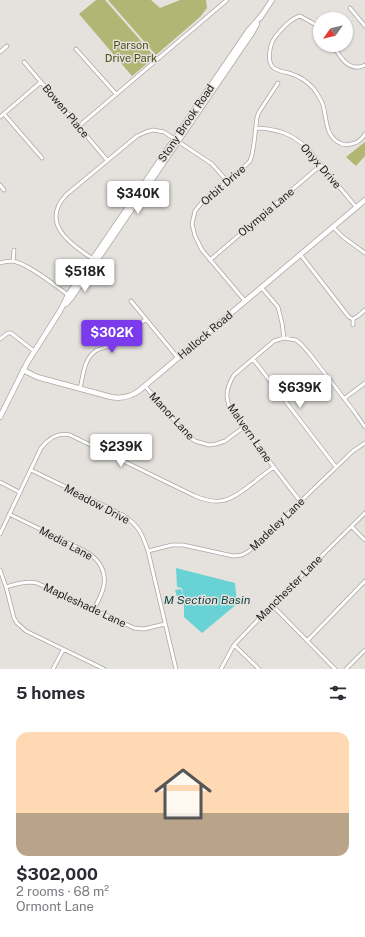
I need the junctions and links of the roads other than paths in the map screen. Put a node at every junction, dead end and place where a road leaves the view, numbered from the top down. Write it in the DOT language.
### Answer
graph roads {
  1 [pos="227,0"];
  2 [pos="272,0"];
  3 [pos="350,8"];
  4 [pos="313,23"];
  5 [pos="365,26"];
  6 [pos="7,46"];
  7 [pos="76,48"];
  8 [pos="0,52"];
  9 [pos="337,52"];
  10 [pos="24,62"];
  11 [pos="365,65"];
  12 [pos="41,82"];
  13 [pos="278,83"];
  14 [pos="116,94"];
  15 [pos="4,114"];
  16 [pos="0,117"];
  17 [pos="79,126"];
  18 [pos="256,128"];
  19 [pos="365,134"];
  20 [pos="176,140"];
  21 [pos="42,158"];
  22 [pos="107,160"];
  23 [pos="321,165"];
  24 [pos="227,181"];
  25 [pos="0,185"];
  26 [pos="4,190"];
  27 [pos="365,200"];
  28 [pos="356,208"];
  29 [pos="333,227"];
  30 [pos="14,250"];
  31 [pos="365,253"];
  32 [pos="300,254"];
  33 [pos="95,260"];
  34 [pos="210,260"];
  35 [pos="13,261"];
  36 [pos="0,263"];
  37 [pos="261,288"];
  38 [pos="70,296"];
  39 [pos="131,301"];
  40 [pos="245,301"];
  41 [pos="365,310"];
  42 [pos="146,319"];
  43 [pos="353,319"];
  44 [pos="353,325"];
  45 [pos="284,338"];
  46 [pos="0,339"];
  47 [pos="34,351"];
  48 [pos="178,358"];
  49 [pos="253,359"];
  50 [pos="23,370"];
  51 [pos="365,383"];
  52 [pos="144,386"];
  53 [pos="80,389"];
  54 [pos="345,398"];
  55 [pos="0,418"];
  56 [pos="365,426"];
  57 [pos="244,427"];
  58 [pos="365,443"];
  59 [pos="274,467"];
  60 [pos="336,467"];
  61 [pos="31,470"];
  62 [pos="0,482"];
  63 [pos="20,492"];
  64 [pos="300,502"];
  65 [pos="365,513"];
  66 [pos="9,514"];
  67 [pos="352,527"];
  68 [pos="0,534"];
  69 [pos="365,540"];
  70 [pos="148,551"];
  71 [pos="0,570"];
  72 [pos="365,581"];
  73 [pos="6,587"];
  74 [pos="272,605"];
  75 [pos="94,610"];
  76 [pos="165,624"];
  77 [pos="307,641"];
  78 [pos="234,645"];
  79 [pos="63,650"];
  80 [pos="365,650"];
  81 [pos="54,669"];
  82 [pos="104,669"];
  83 [pos="176,669"];
  84 [pos="221,669"];
  85 [pos="259,669"];
  86 [pos="336,669"];
  87 [pos="346,669"];
  1 -- 14 [label="street"];
  2 -- 20 [label="main road, Stony Brook Road"];
  3 -- 5 [label="street"];
  4 -- 19 [label="street"];
  6 -- 8 [label="street"];
  7 -- 14 [label="street"];
  9 -- 11 [label="street"];
  10 -- 12 [label="street, Bowen Place"];
  12 -- 15 [label="street"];
  12 -- 17 [label="street, Bowen Place"];
  13 -- 18 [label="street, Orbit Drive"];
  14 -- 17 [label="street"];
  15 -- 16 [label="street"];
  15 -- 21 [label="street"];
  17 -- 22 [label="street, Bowen Place"];
  18 -- 23 [label="street, Onyx Drive"];
  18 -- 24 [label="street, Orbit Drive"];
  20 -- 22 [label="street"];
  20 -- 24 [label="street"];
  20 -- 33 [label="main road, Stony Brook Road"];
  22 -- 33 [label="street"];
  23 -- 28 [label="street, Onyx Drive"];
  23 -- 34 [label="street, Olympia Lane"];
  24 -- 34 [label="street, Orbit Drive"];
  25 -- 26 [label="street"];
  27 -- 28 [label="main road, Hallock Road"];
  28 -- 29 [label="main road, Hallock Road"];
  29 -- 31 [label="street"];
  29 -- 32 [label="main road, Hallock Road"];
  30 -- 35 [label="street"];
  32 -- 37 [label="main road, Hallock Road"];
  32 -- 43 [label="street"];
  33 -- 38 [label="main road, Stony Brook Road"];
  34 -- 40 [label="street, Orbit Drive"];
  35 -- 36 [label="street"];
  35 -- 38 [label="street"];
  37 -- 40 [label="main road, Hallock Road"];
  37 -- 45 [label="street"];
  38 -- 47 [label="main road, Stony Brook Road"];
  39 -- 42 [label="street"];
  40 -- 48 [label="main road, Hallock Road"];
  41 -- 43 [label="street"];
  42 -- 48 [label="street"];
  42 -- 53 [label="street"];
  43 -- 44 [label="street"];
  45 -- 49 [label="street, Malvern Lane"];
  45 -- 54 [label="street"];
  46 -- 47 [label="street"];
  47 -- 50 [label="main road, Stony Brook Road"];
  48 -- 52 [label="main road, Hallock Road"];
  49 -- 57 [label="street, Malvern Lane"];
  49 -- 60 [label="street"];
  50 -- 53 [label="main road, Hallock Road"];
  50 -- 55 [label="main road, Stony Brook Road"];
  51 -- 54 [label="street"];
  52 -- 53 [label="main road, Hallock Road"];
  52 -- 57 [label="street, Manor Lane"];
  54 -- 56 [label="street"];
  57 -- 59 [label="street, Malvern Lane"];
  58 -- 60 [label="street, Madeley Lane"];
  59 -- 61 [label="street"];
  59 -- 64 [label="street, Malvern Lane"];
  60 -- 64 [label="street, Madeley Lane"];
  61 -- 63 [label="street"];
  61 -- 70 [label="street, Meadow Drive"];
  62 -- 63 [label="street"];
  63 -- 66 [label="street"];
  64 -- 70 [label="street, Madeley Lane"];
  65 -- 67 [label="street, Manchester Lane"];
  66 -- 68 [label="street"];
  66 -- 75 [label="street, Media Lane"];
  67 -- 69 [label="street"];
  67 -- 74 [label="street, Manchester Lane"];
  70 -- 76 [label="street, Meadow Drive"];
  71 -- 73 [label="street"];
  72 -- 77 [label="street"];
  73 -- 75 [label="street, Mapleshade Lane"];
  73 -- 79 [label="street"];
  74 -- 77 [label="street"];
  74 -- 78 [label="street, Manchester Lane"];
  75 -- 76 [label="street, Mapleshade Lane"];
  76 -- 83 [label="street, Meadow Drive"];
  77 -- 86 [label="street"];
  78 -- 84 [label="street, Manchester Lane"];
  78 -- 85 [label="street"];
  79 -- 81 [label="street"];
  79 -- 82 [label="street"];
  80 -- 87 [label="street"];
}
